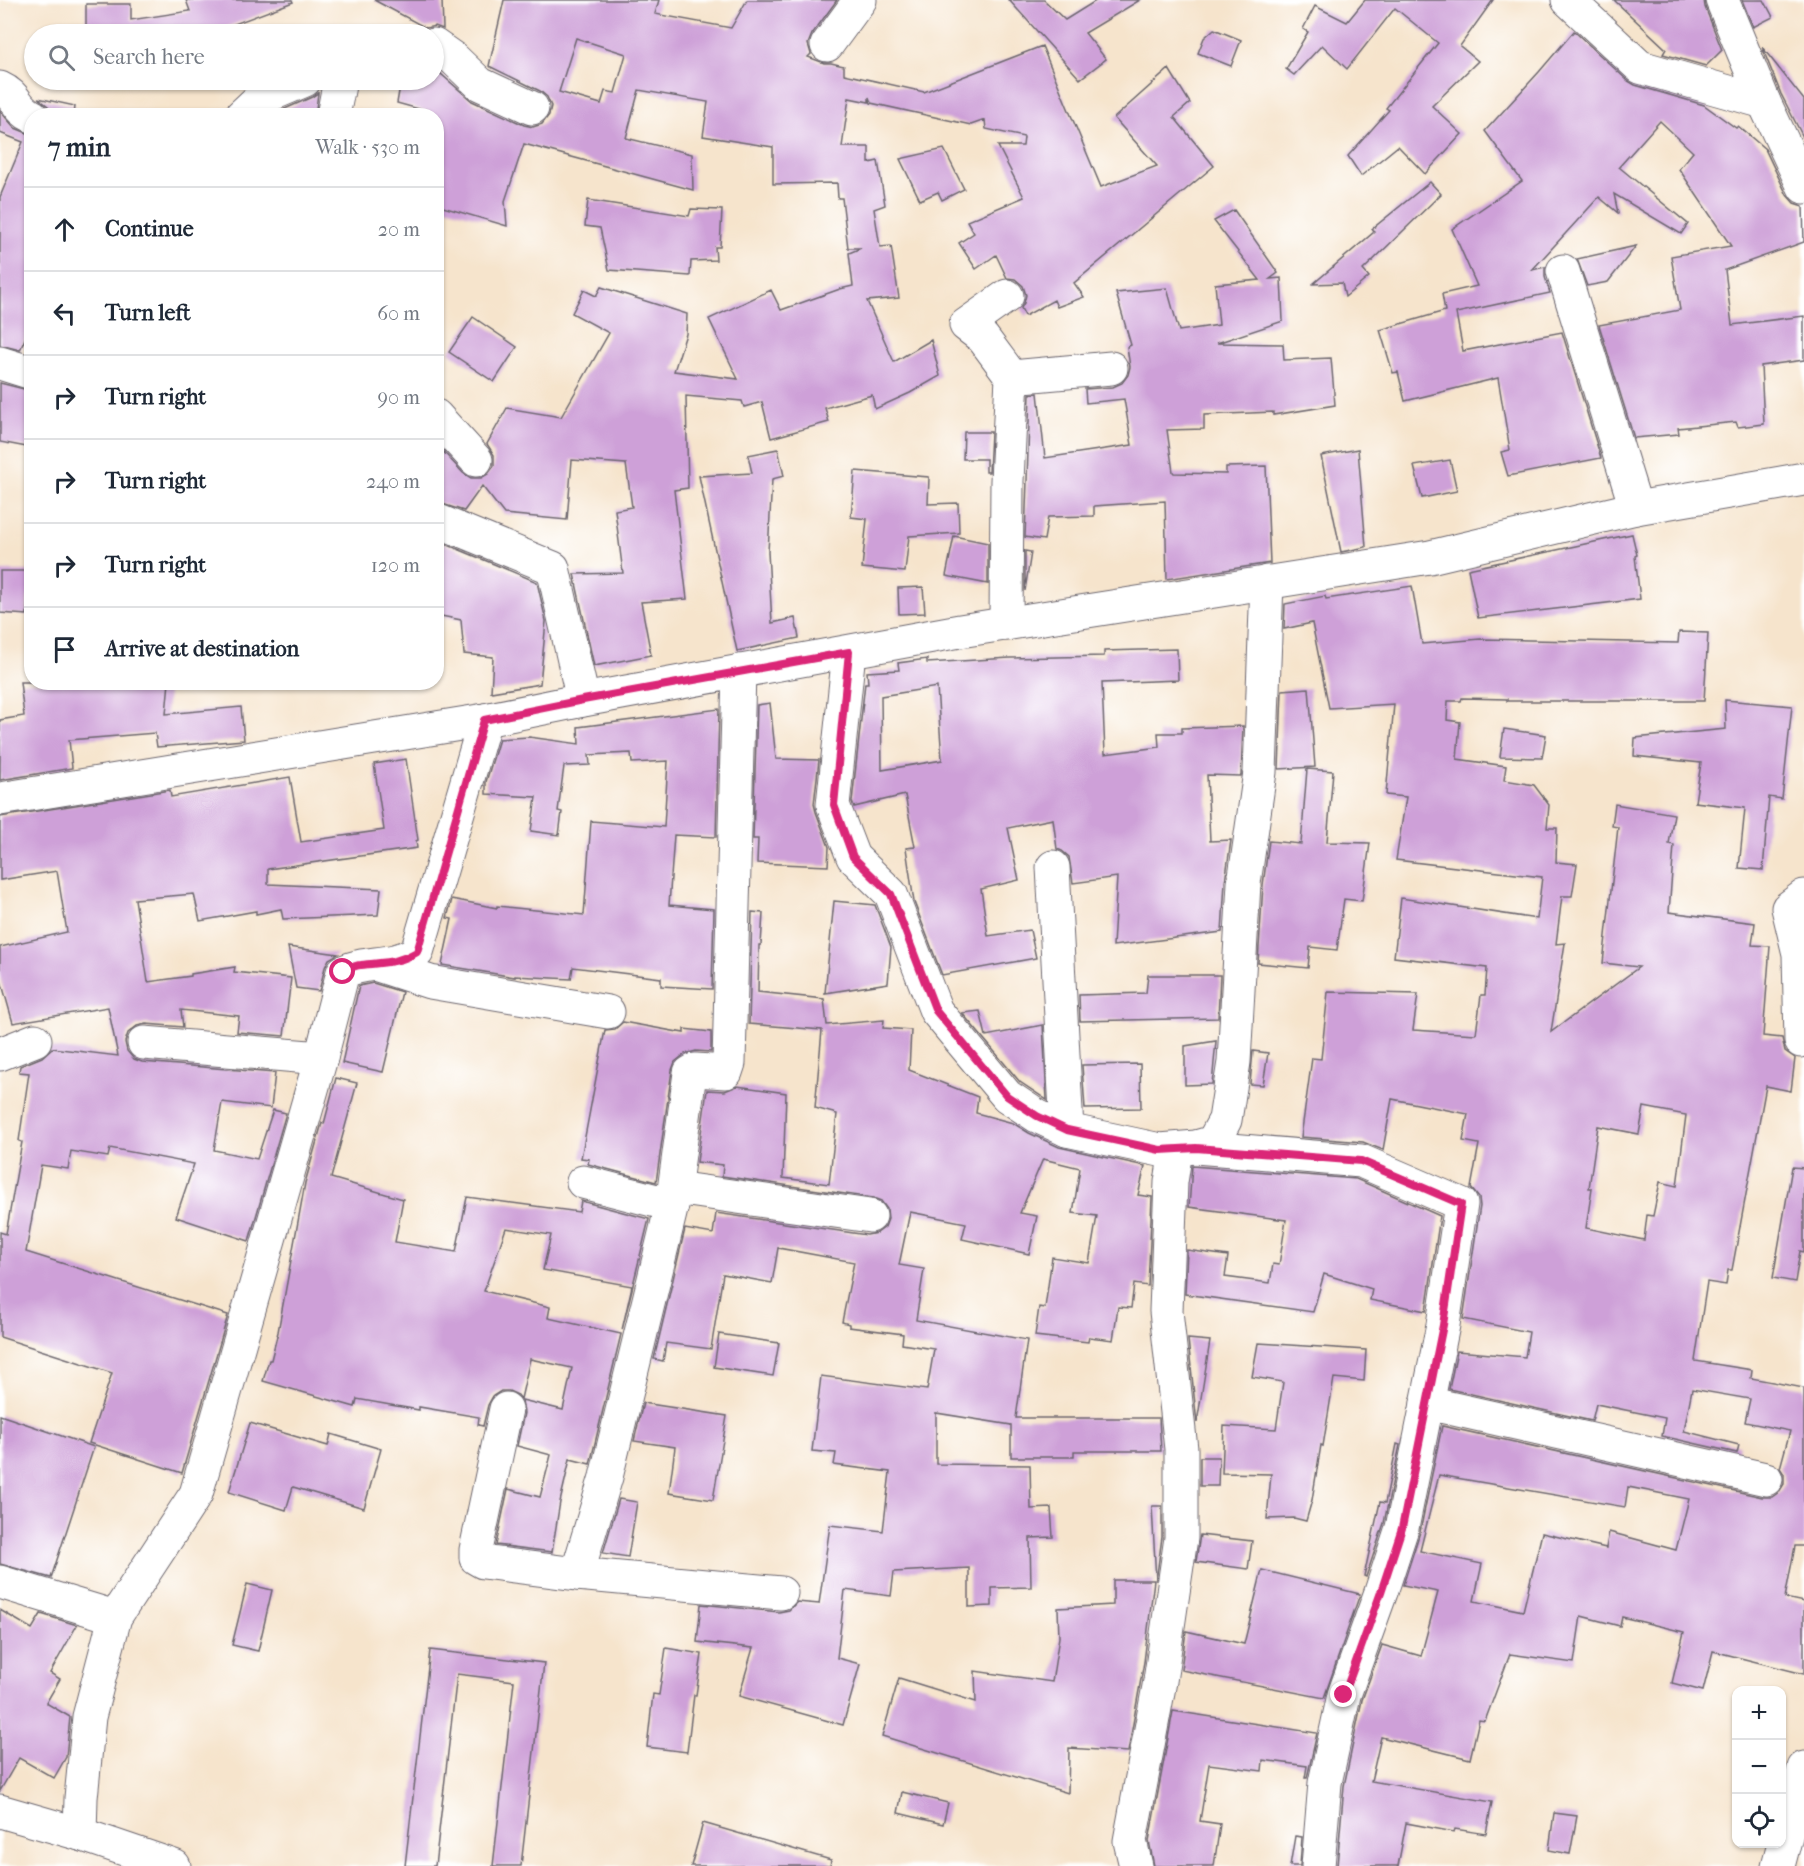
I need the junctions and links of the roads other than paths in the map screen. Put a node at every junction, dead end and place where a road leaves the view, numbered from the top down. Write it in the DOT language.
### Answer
graph roads {
  1 [pos="860,0"];
  2 [pos="1568,0"];
  3 [pos="1722,0"];
  4 [pos="827,45"];
  5 [pos="444,52"];
  6 [pos="0,88"];
  7 [pos="282,90"];
  8 [pos="338,90"];
  9 [pos="1764,102"];
  10 [pos="250,108"];
  11 [pos="335,108"];
  12 [pos="532,108"];
  13 [pos="24,113"];
  14 [pos="1804,187"];
  15 [pos="1563,272"];
  16 [pos="1007,296"];
  17 [pos="1111,368"];
  18 [pos="1011,376"];
  19 [pos="444,425"];
  20 [pos="476,460"];
  21 [pos="1804,479"];
  22 [pos="1636,508"];
  23 [pos="444,523"];
  24 [pos="1267,582"];
  25 [pos="1006,624"];
  26 [pos="849,652"];
  27 [pos="740,671"];
  28 [pos="583,700"];
  29 [pos="484,720"];
  30 [pos="0,799"];
  31 [pos="1053,867"];
  32 [pos="1804,896"];
  33 [pos="378,965"];
  34 [pos="608,1012"];
  35 [pos="35,1040"];
  36 [pos="1801,1041"];
  37 [pos="144,1043"];
  38 [pos="0,1054"];
  39 [pos="321,1058"];
  40 [pos="1067,1130"];
  41 [pos="1186,1149"];
  42 [pos="583,1182"];
  43 [pos="673,1196"];
  44 [pos="870,1216"];
  45 [pos="1427,1403"];
  46 [pos="506,1409"];
  47 [pos="1766,1479"];
  48 [pos="577,1574"];
  49 [pos="0,1582"];
  50 [pos="781,1593"];
  51 [pos="115,1617"];
  52 [pos="1804,1768"];
  53 [pos="0,1811"];
  54 [pos="80,1834"];
  55 [pos="174,1866"];
  56 [pos="1136,1866"];
  57 [pos="1318,1866"];
  58 [pos="1778,1866"];
  1 -- 4 [label="street"];
  2 -- 9 [label="street"];
  3 -- 9 [label="street"];
  5 -- 12 [label="street"];
  6 -- 13 [label="street"];
  7 -- 10 [label="street"];
  8 -- 11 [label="street"];
  9 -- 14 [label="street"];
  15 -- 22 [label="street"];
  16 -- 18 [label="street"];
  17 -- 18 [label="street"];
  18 -- 25 [label="street"];
  19 -- 20 [label="street"];
  21 -- 22 [label="street"];
  22 -- 24 [label="street"];
  23 -- 28 [label="street"];
  24 -- 25 [label="street"];
  24 -- 41 [label="street"];
  25 -- 26 [label="street"];
  26 -- 27 [label="street"];
  26 -- 40 [label="street"];
  27 -- 28 [label="street"];
  27 -- 43 [label="street"];
  28 -- 29 [label="street"];
  29 -- 30 [label="street"];
  29 -- 33 [label="street"];
  31 -- 40 [label="street"];
  32 -- 36 [label="street"];
  33 -- 34 [label="street"];
  33 -- 39 [label="street"];
  35 -- 38 [label="street"];
  37 -- 39 [label="street"];
  39 -- 51 [label="street"];
  40 -- 41 [label="street"];
  41 -- 45 [label="street"];
  41 -- 56 [label="street"];
  42 -- 43 [label="street"];
  43 -- 44 [label="street"];
  43 -- 48 [label="street"];
  45 -- 47 [label="street"];
  45 -- 57 [label="street"];
  46 -- 48 [label="street"];
  48 -- 50 [label="street"];
  49 -- 51 [label="street"];
  51 -- 54 [label="street"];
  52 -- 58 [label="street"];
  53 -- 54 [label="street"];
  54 -- 55 [label="street"];
}
